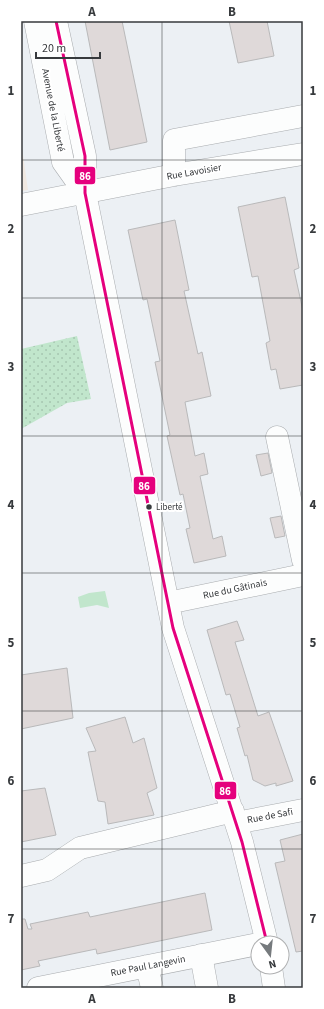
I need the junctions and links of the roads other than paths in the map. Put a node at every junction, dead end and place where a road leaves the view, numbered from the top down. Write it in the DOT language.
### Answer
graph roads {
  1 [pos="35,21"];
  2 [pos="56,21"];
  3 [pos="303,116"];
  4 [pos="303,154"];
  5 [pos="174,175"];
  6 [pos="85,193"];
  7 [pos="21,205"];
  8 [pos="277,437"];
  9 [pos="303,560"];
  10 [pos="303,575"];
  11 [pos="168,603"];
  12 [pos="303,810"];
  13 [pos="234,817"];
  14 [pos="21,876"];
  15 [pos="262,935"];
  16 [pos="250,946"];
  17 [pos="201,955"];
  18 [pos="147,966"];
  19 [pos="272,975"];
  20 [pos="88,983"];
  21 [pos="38,988"];
  22 [pos="152,988"];
  23 [pos="207,988"];
  24 [pos="274,988"];
  1 -- 6 [label="street, Avenue de la Liberté"];
  2 -- 6 [label="street, Avenue de la Liberté"];
  3 -- 5 [label="street"];
  4 -- 5 [label="street, Rue Lavoisier"];
  5 -- 6 [label="street, Rue Lavoisier"];
  6 -- 7 [label="street, Rue Lavoisier"];
  6 -- 11 [label="street, Avenue de la Liberté"];
  8 -- 9 [label="street"];
  10 -- 11 [label="street, Rue du Gâtinais"];
  11 -- 13 [label="street, Avenue de la Liberté"];
  12 -- 13 [label="street, Rue de Safi"];
  13 -- 14 [label="street, Rue de Safi"];
  13 -- 15 [label="street, Avenue de la Liberté"];
  16 -- 17 [label="street, Rue Paul Langevin"];
  17 -- 18 [label="street, Rue Paul Langevin"];
  17 -- 23 [label="street"];
  18 -- 20 [label="street, Rue Paul Langevin"];
  18 -- 22 [label="street"];
  19 -- 24 [label="street"];
  20 -- 21 [label="street, Rue Paul Langevin"];
}
